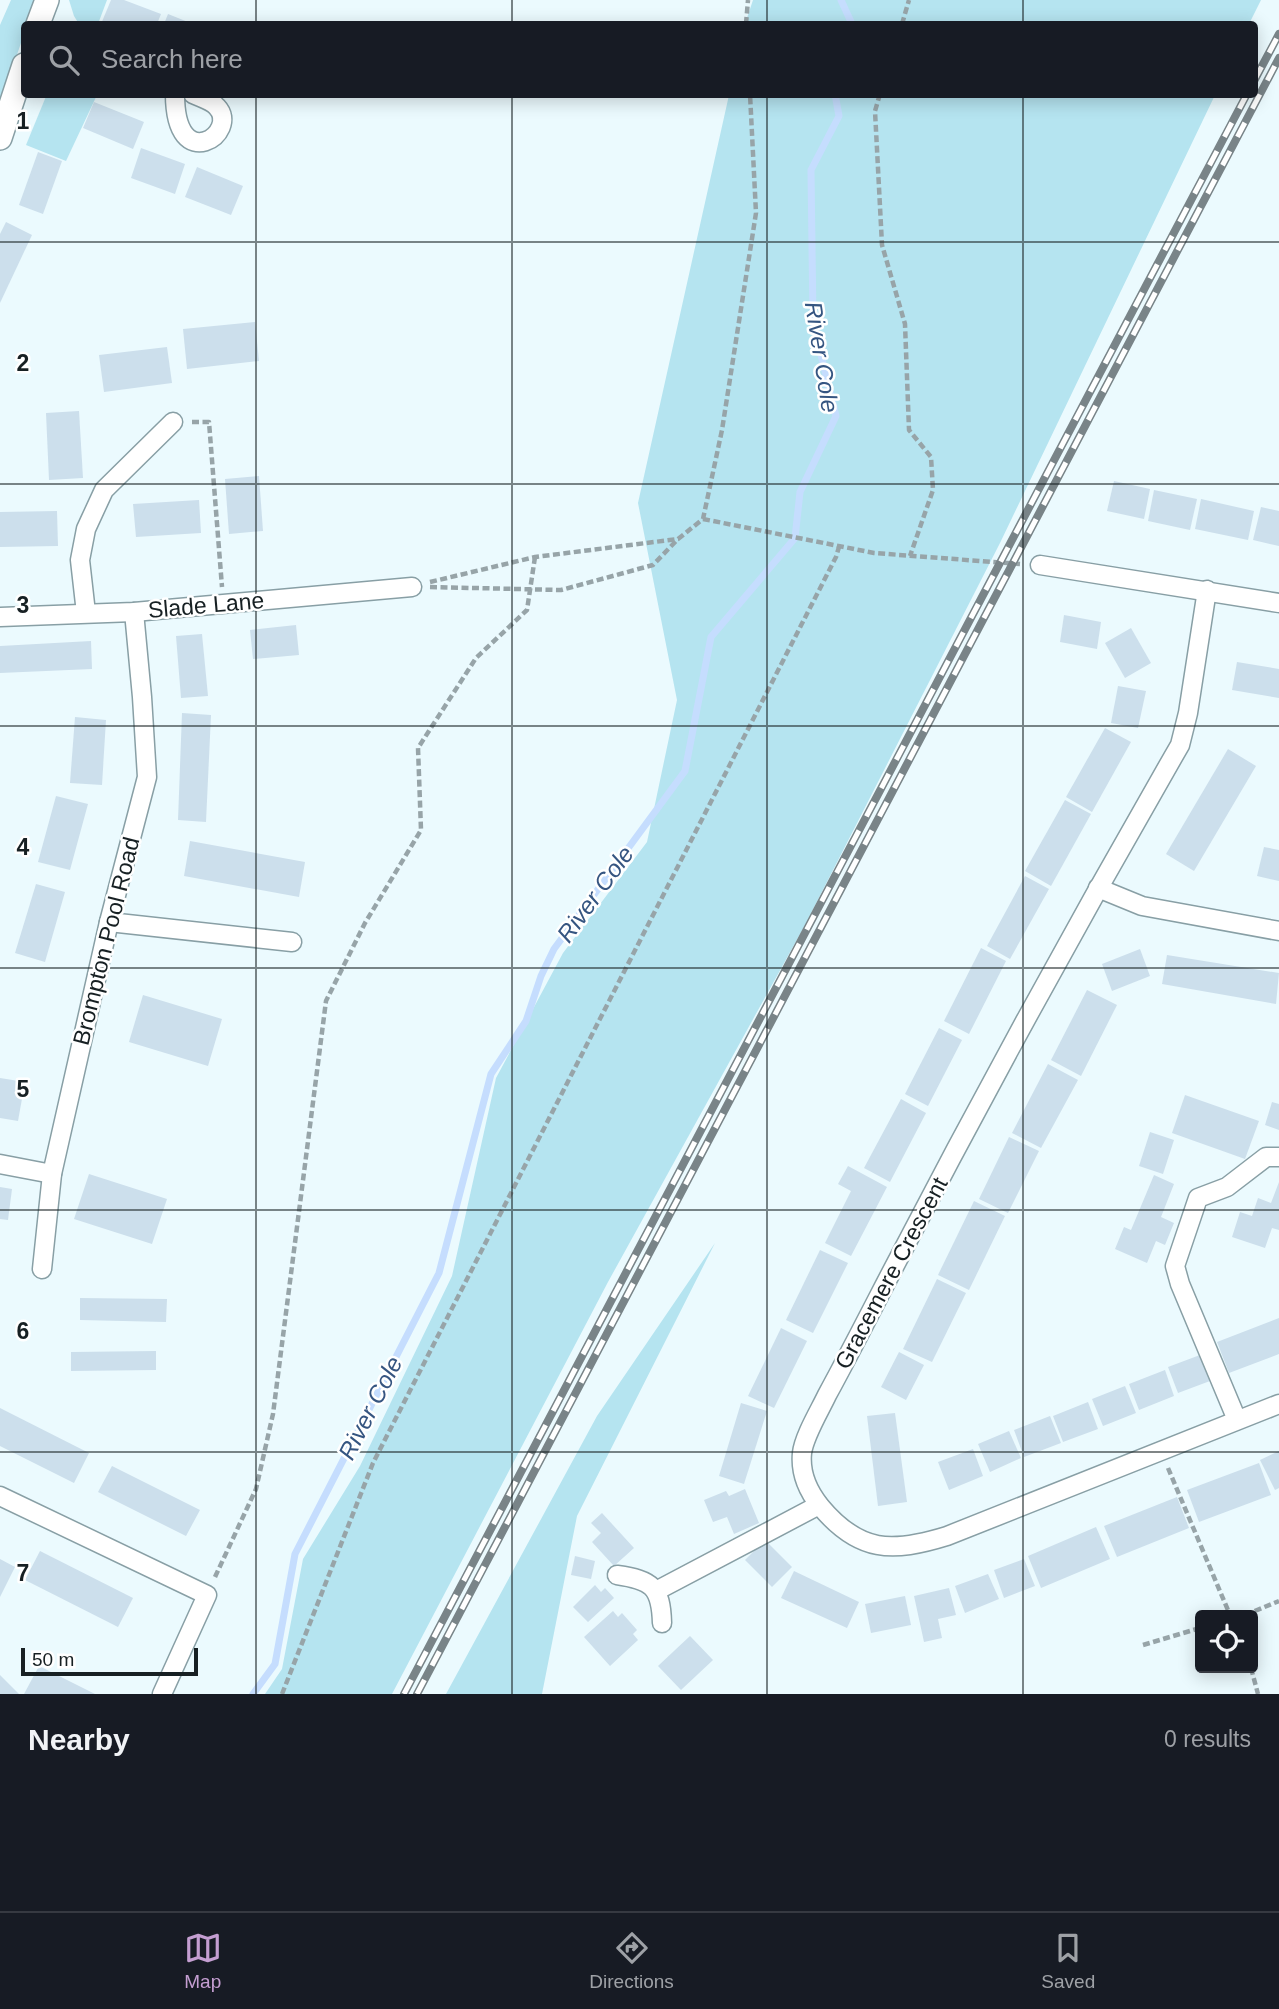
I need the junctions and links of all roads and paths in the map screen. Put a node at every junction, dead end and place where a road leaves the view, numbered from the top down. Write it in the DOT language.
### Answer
graph roads {
  1 [pos="47,0"];
  2 [pos="748,0"];
  3 [pos="909,0"];
  4 [pos="39,21"];
  5 [pos="746,21"];
  6 [pos="903,21"];
  7 [pos="21,74"];
  8 [pos="175,98"];
  9 [pos="202,98"];
  10 [pos="750,98"];
  11 [pos="879,98"];
  12 [pos="0,138"];
  13 [pos="173,422"];
  14 [pos="703,519"];
  15 [pos="678,539"];
  16 [pos="839,547"];
  17 [pos="910,556"];
  18 [pos="535,558"];
  19 [pos="1040,565"];
  20 [pos="412,587"];
  21 [pos="529,589"];
  22 [pos="1207,590"];
  23 [pos="1279,603"];
  24 [pos="223,604"];
  25 [pos="134,612"];
  26 [pos="86,613"];
  27 [pos="0,617"];
  28 [pos="1098,888"];
  29 [pos="109,922"];
  30 [pos="1279,931"];
  31 [pos="292,942"];
  32 [pos="1279,1157"];
  33 [pos="0,1164"];
  34 [pos="52,1174"];
  35 [pos="42,1269"];
  36 [pos="1279,1404"];
  37 [pos="1237,1420"];
  38 [pos="1161,1451"];
  39 [pos="0,1496"];
  40 [pos="819,1505"];
  41 [pos="617,1575"];
  42 [pos="656,1591"];
  43 [pos="207,1595"];
  44 [pos="1279,1601"];
  45 [pos="1228,1610"];
  46 [pos="1257,1610"];
  47 [pos="662,1623"];
  48 [pos="1195,1629"];
  49 [pos="1143,1645"];
  50 [pos="1252,1673"];
  51 [pos="162,1694"];
  52 [pos="282,1694"];
  53 [pos="1258,1694"];
  1 -- 4 [label="street"];
  2 -- 5 [label="path"];
  3 -- 6 [label="path"];
  7 -- 12 [label="street"];
  8 -- 9 [label="street"];
  10 -- 14 [label="path"];
  11 -- 17 [label="path"];
  13 -- 24 [label="path"];
  13 -- 26 [label="street"];
  14 -- 15 [label="path"];
  14 -- 16 [label="path"];
  15 -- 18 [label="path"];
  15 -- 21 [label="path"];
  16 -- 17 [label="path"];
  16 -- 52 [label="path"];
  17 -- 19 [label="path"];
  18 -- 20 [label="path"];
  18 -- 21 [label="path"];
  19 -- 22 [label="street"];
  20 -- 21 [label="path"];
  20 -- 24 [label="street, Slade Lane"];
  21 -- 43 [label="path"];
  22 -- 23 [label="street"];
  22 -- 28 [label="street, Gracemere Crescent"];
  24 -- 25 [label="street, Slade Lane"];
  25 -- 26 [label="street, Slade Lane"];
  25 -- 29 [label="street, Brompton Pool Road"];
  26 -- 27 [label="street, Slade Lane"];
  28 -- 30 [label="street"];
  28 -- 40 [label="street, Gracemere Crescent"];
  29 -- 31 [label="street"];
  29 -- 34 [label="street, Brompton Pool Road"];
  32 -- 37 [label="street"];
  33 -- 34 [label="street"];
  34 -- 35 [label="street, Brompton Pool Road"];
  36 -- 37 [label="street, Gracemere Crescent"];
  37 -- 38 [label="street, Gracemere Crescent"];
  38 -- 40 [label="street, Gracemere Crescent"];
  38 -- 45 [label="path"];
  39 -- 43 [label="street"];
  40 -- 42 [label="street"];
  41 -- 42 [label="street"];
  42 -- 47 [label="street"];
  43 -- 51 [label="street"];
  44 -- 46 [label="path"];
  48 -- 49 [label="path"];
  50 -- 53 [label="path"];
}
